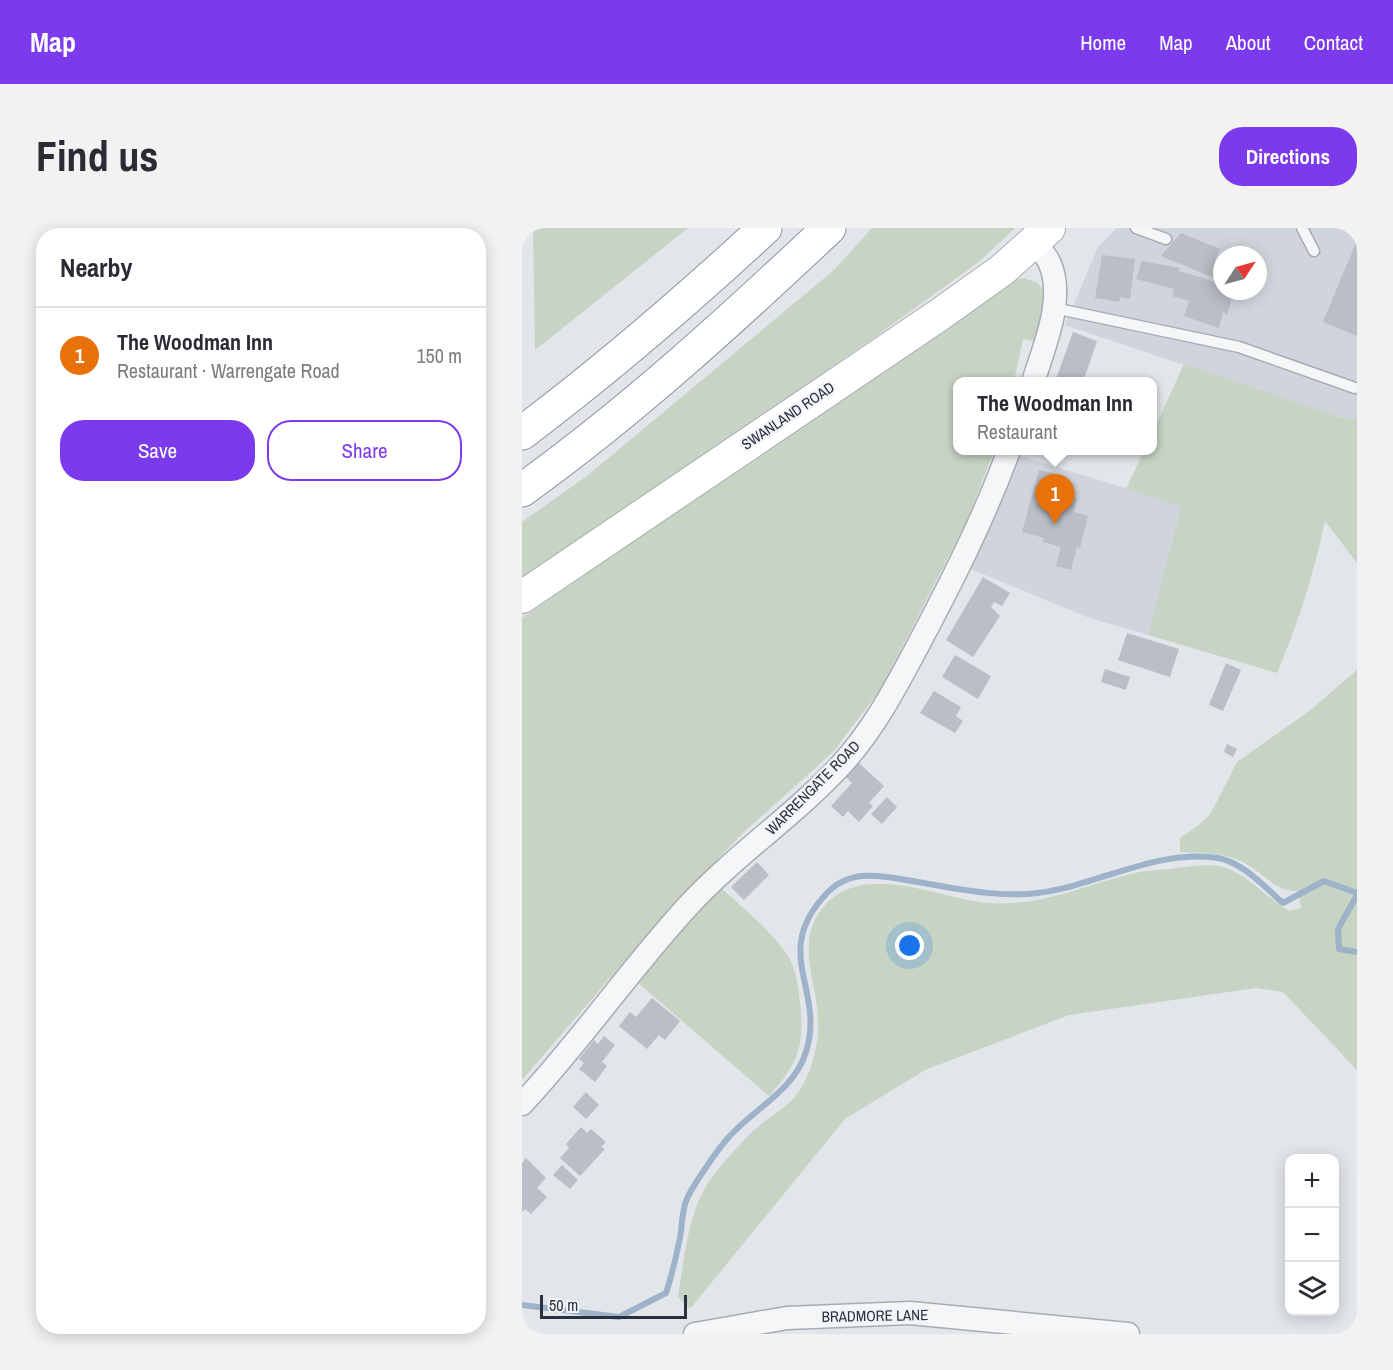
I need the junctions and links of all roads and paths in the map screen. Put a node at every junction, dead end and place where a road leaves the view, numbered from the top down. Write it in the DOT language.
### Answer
graph roads {
  1 [pos="765,228"];
  2 [pos="829,228"];
  3 [pos="1136,228"];
  4 [pos="1302,228"];
  5 [pos="1041,235"];
  6 [pos="1166,239"];
  7 [pos="1314,251"];
  8 [pos="1054,308"];
  9 [pos="1034,377"];
  10 [pos="1355,388"];
  11 [pos="522,433"];
  12 [pos="1007,455"];
  13 [pos="522,490"];
  14 [pos="522,597"];
  15 [pos="522,1104"];
  16 [pos="695,1334"];
  17 [pos="1128,1334"];
  1 -- 11 [label="highway"];
  2 -- 13 [label="highway"];
  3 -- 6 [label="lane"];
  4 -- 7 [label="lane"];
  5 -- 8 [label="street"];
  5 -- 14 [label="street, SWANLAND ROAD"];
  8 -- 9 [label="street"];
  8 -- 10 [label="lane"];
  12 -- 15 [label="street, WARRENGATE ROAD"];
  16 -- 17 [label="street, BRADMORE LANE"];
}
